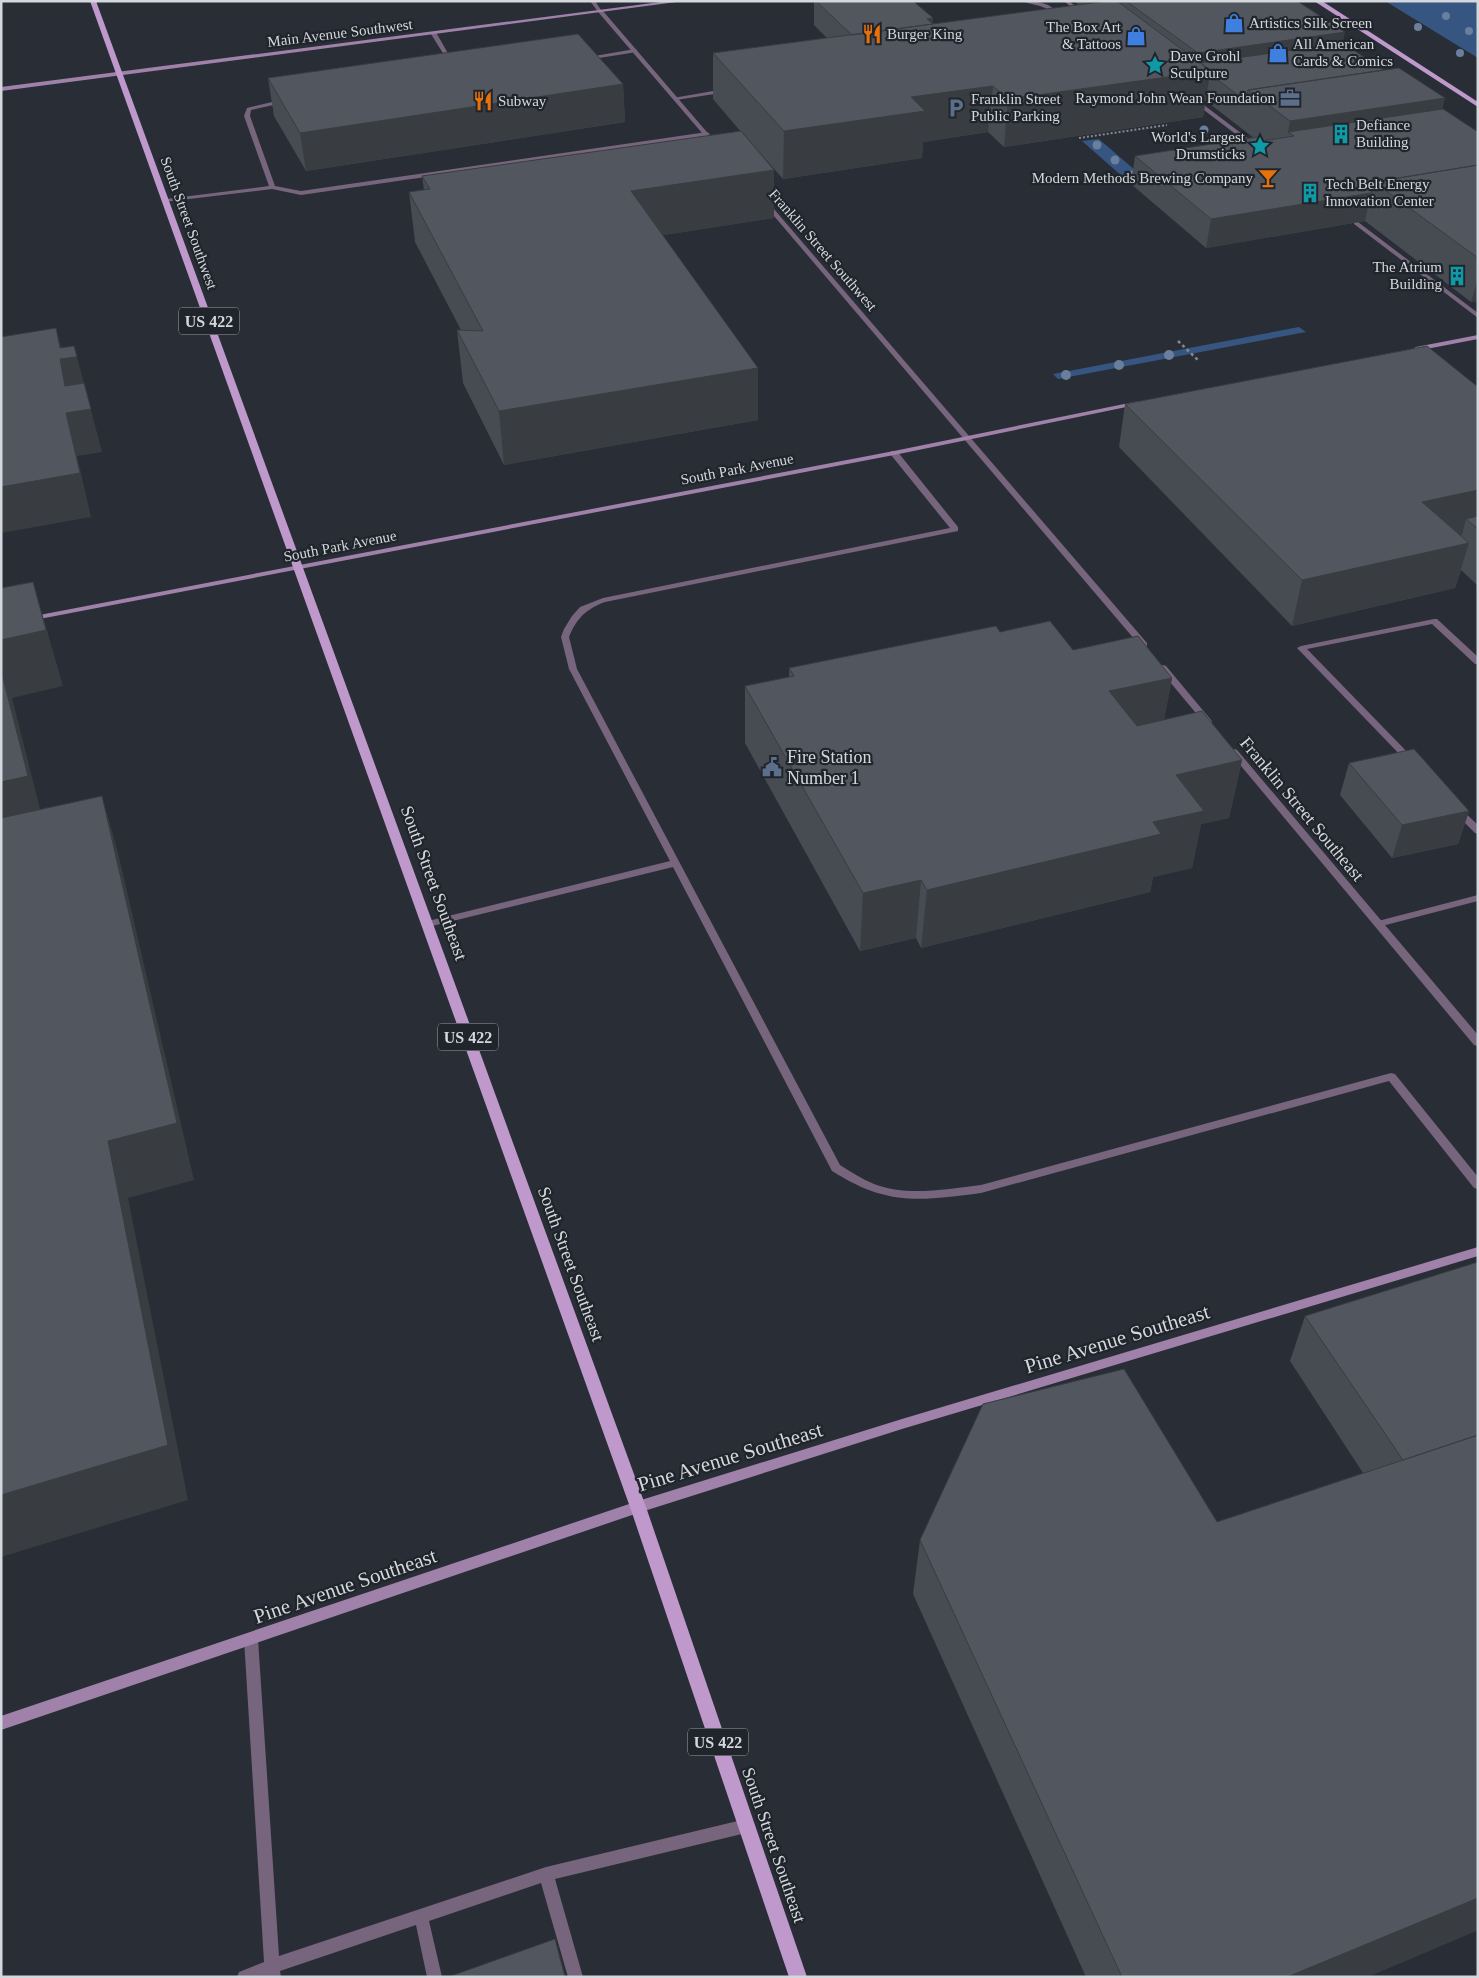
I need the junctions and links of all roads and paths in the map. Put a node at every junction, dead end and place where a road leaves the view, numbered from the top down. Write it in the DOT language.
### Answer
graph roads {
  1 [pos="93,1"];
  2 [pos="592,1"];
  3 [pos="682,1"];
  4 [pos="1024,1"];
  5 [pos="1066,1"];
  6 [pos="1317,1"];
  7 [pos="601,12"];
  8 [pos="1089,19"];
  9 [pos="1054,23"];
  10 [pos="434,34"];
  11 [pos="635,51"];
  12 [pos="576,59"];
  13 [pos="455,68"];
  14 [pos="121,74"];
  15 [pos="1,90"];
  16 [pos="731,91"];
  17 [pos="1188,95"];
  18 [pos="676,98"];
  19 [pos="291,100"];
  20 [pos="1478,105"];
  21 [pos="1217,117"];
  22 [pos="706,134"];
  23 [pos="1079,138"];
  24 [pos="719,148"];
  25 [pos="1263,152"];
  26 [pos="272,187"];
  27 [pos="761,198"];
  28 [pos="166,201"];
  29 [pos="1356,223"];
  30 [pos="1478,316"];
  31 [pos="1478,337"];
  32 [pos="1178,342"];
  33 [pos="1409,350"];
  34 [pos="1199,361"];
  35 [pos="1144,402"];
  36 [pos="967,436"];
  37 [pos="894,453"];
  38 [pos="299,568"];
  39 [pos="20,621"];
  40 [pos="1149,652"];
  41 [pos="1155,659"];
  42 [pos="1478,662"];
  43 [pos="1212,727"];
  44 [pos="1225,742"];
  45 [pos="1417,768"];
  46 [pos="1451,803"];
  47 [pos="1478,831"];
  48 [pos="675,863"];
  49 [pos="1478,898"];
  50 [pos="428,924"];
  51 [pos="1378,924"];
  52 [pos="1478,1042"];
  53 [pos="1478,1184"];
  54 [pos="1478,1251"];
  55 [pos="638,1507"];
  56 [pos="251,1639"];
  57 [pos="1,1723"];
  58 [pos="746,1826"];
  59 [pos="546,1874"];
  60 [pos="421,1917"];
  61 [pos="273,1972"];
  62 [pos="244,1977"];
  63 [pos="435,1977"];
  64 [pos="576,1977"];
  65 [pos="798,1977"];
  1 -- 14 [label="main road, South Street Southwest / US 422"];
  2 -- 7 [label="street"];
  3 -- 7 [label="street, Main Avenue Southwest"];
  4 -- 9 [label="street"];
  5 -- 8 [label="street"];
  6 -- 20 [label="main road"];
  7 -- 10 [label="street, Main Avenue Southwest"];
  7 -- 11 [label="street"];
  10 -- 13 [label="street"];
  10 -- 14 [label="street, Main Avenue Southwest"];
  11 -- 12 [label="street"];
  11 -- 18 [label="street"];
  14 -- 15 [label="street, Main Avenue Southwest"];
  14 -- 28 [label="main road, South Street Southwest / US 422"];
  16 -- 18 [label="street"];
  17 -- 21 [label="street"];
  18 -- 22 [label="street"];
  19 -- 26 [label="street"];
  21 -- 23 [label="path"];
  21 -- 25 [label="street"];
  22 -- 24 [label="street"];
  22 -- 26 [label="street"];
  26 -- 28 [label="street"];
  27 -- 36 [label="street, Franklin Street Southwest"];
  28 -- 38 [label="main road, South Street Southwest / US 422"];
  29 -- 30 [label="street"];
  31 -- 33 [label="street"];
  32 -- 34 [label="path"];
  35 -- 36 [label="street, South Park Avenue"];
  36 -- 37 [label="street, South Park Avenue"];
  36 -- 40 [label="street"];
  37 -- 38 [label="street, South Park Avenue"];
  37 -- 48 [label="street"];
  38 -- 39 [label="street, South Park Avenue"];
  38 -- 50 [label="main road, South Street Southeast / US 422"];
  41 -- 43 [label="street"];
  42 -- 45 [label="street"];
  44 -- 51 [label="street, Franklin Street Southeast"];
  46 -- 47 [label="street"];
  48 -- 50 [label="street"];
  48 -- 53 [label="street"];
  49 -- 51 [label="street"];
  50 -- 55 [label="main road, South Street Southeast / US 422"];
  51 -- 52 [label="street, Franklin Street Southeast"];
  54 -- 55 [label="street, Pine Avenue Southeast"];
  55 -- 56 [label="street, Pine Avenue Southeast"];
  55 -- 58 [label="main road, South Street Southeast / US 422"];
  56 -- 57 [label="street, Pine Avenue Southeast"];
  56 -- 61 [label="street"];
  58 -- 59 [label="street"];
  58 -- 65 [label="main road, South Street Southeast / US 422"];
  59 -- 60 [label="street"];
  59 -- 64 [label="street"];
  60 -- 61 [label="street"];
  60 -- 63 [label="street"];
  61 -- 62 [label="street"];
}
